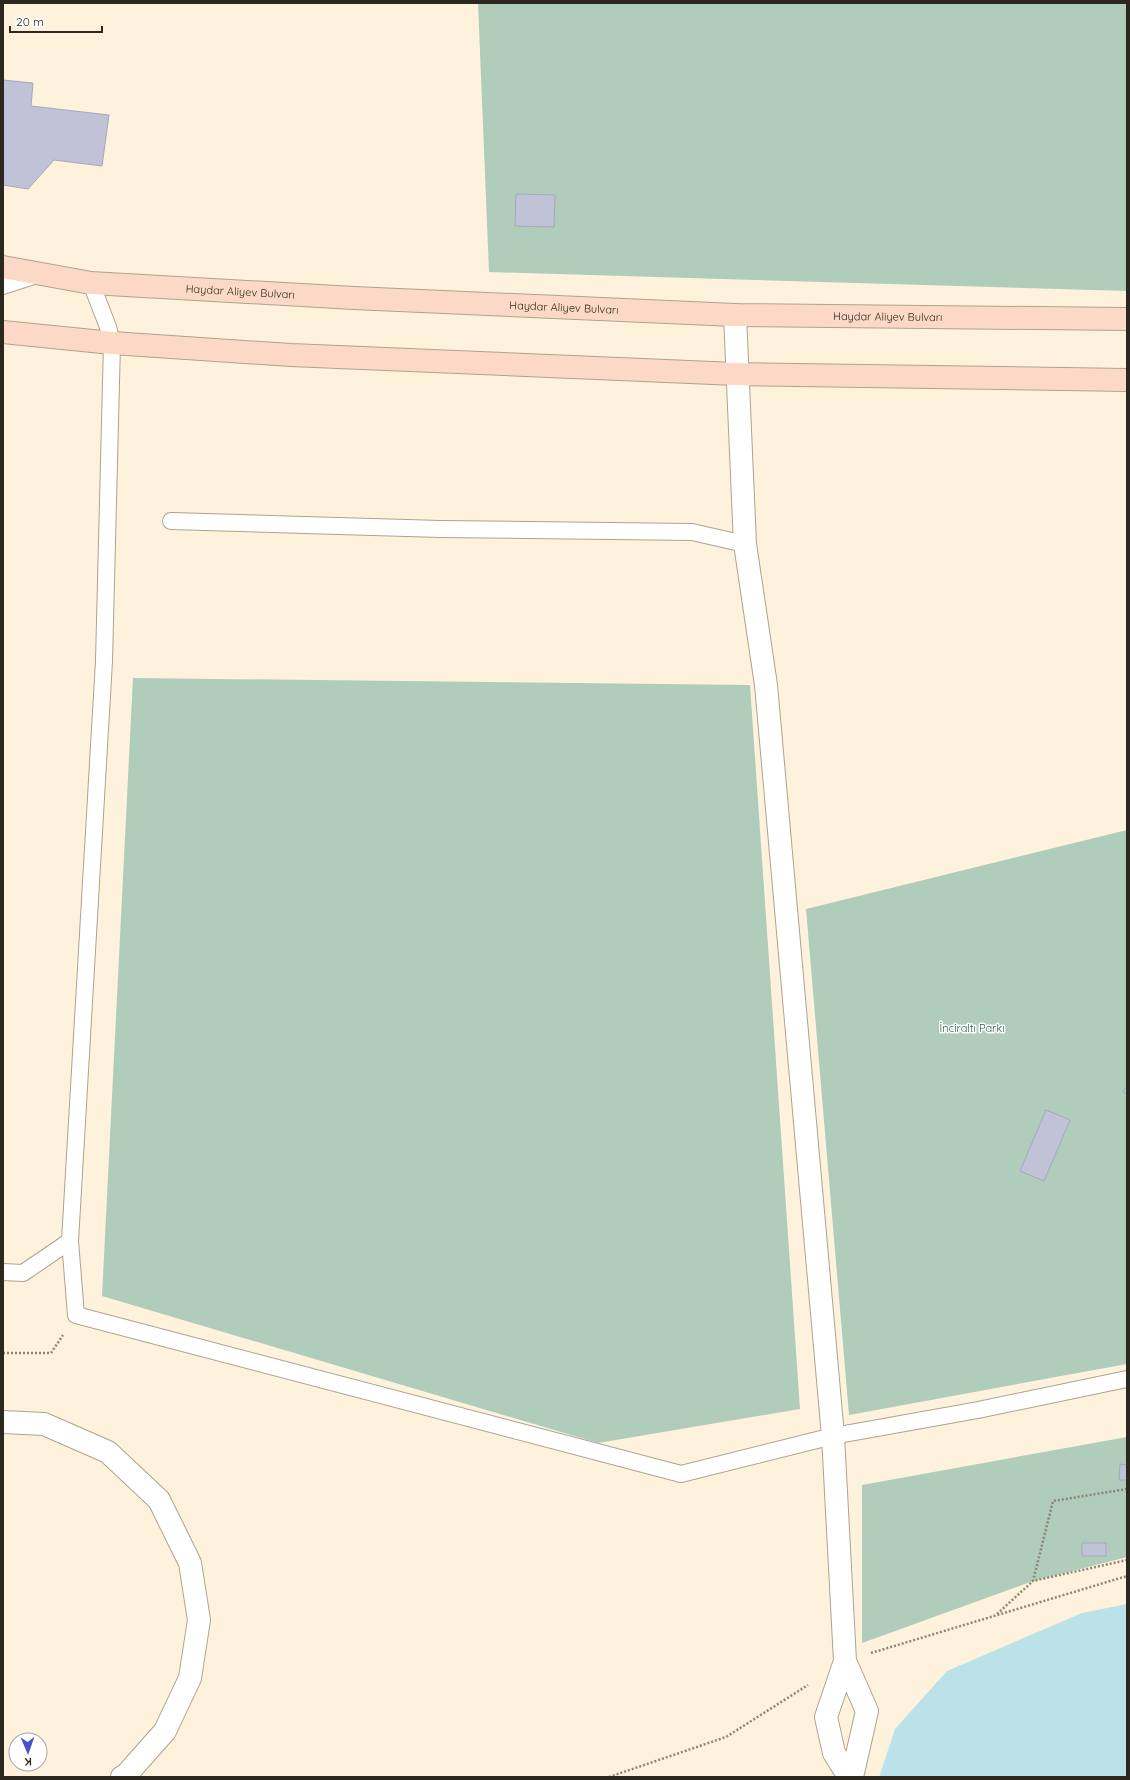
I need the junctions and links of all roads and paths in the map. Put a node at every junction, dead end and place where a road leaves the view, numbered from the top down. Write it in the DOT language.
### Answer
graph roads {
  1 [pos="3,268"];
  2 [pos="41,274"];
  3 [pos="91,283"];
  4 [pos="3,286"];
  5 [pos="735,315"];
  6 [pos="1127,318"];
  7 [pos="3,332"];
  8 [pos="112,343"];
  9 [pos="736,374"];
  10 [pos="1127,380"];
  11 [pos="171,521"];
  12 [pos="745,544"];
  13 [pos="70,1241"];
  14 [pos="3,1272"];
  15 [pos="76,1315"];
  16 [pos="3,1353"];
  17 [pos="1127,1379"];
  18 [pos="3,1422"];
  19 [pos="833,1436"];
  20 [pos="1127,1490"];
  21 [pos="1127,1560"];
  22 [pos="1127,1576"];
  23 [pos="1033,1580"];
  24 [pos="996,1615"];
  25 [pos="869,1654"];
  26 [pos="844,1661"];
  27 [pos="122,1777"];
  28 [pos="609,1777"];
  29 [pos="849,1777"];
  30 [pos="852,1777"];
  1 -- 2 [label="main road, Haydar Aliyev Bulvarı"];
  2 -- 3 [label="main road, Haydar Aliyev Bulvarı"];
  2 -- 4 [label="lane"];
  3 -- 5 [label="main road, Haydar Aliyev Bulvarı"];
  3 -- 8 [label="lane"];
  5 -- 6 [label="main road, Haydar Aliyev Bulvarı"];
  5 -- 9 [label="street"];
  7 -- 8 [label="main road"];
  8 -- 9 [label="main road"];
  8 -- 13 [label="lane"];
  9 -- 10 [label="main road"];
  9 -- 12 [label="street"];
  11 -- 12 [label="lane"];
  12 -- 19 [label="street"];
  13 -- 14 [label="lane"];
  13 -- 15 [label="lane"];
  15 -- 16 [label="path"];
  15 -- 19 [label="lane"];
  17 -- 19 [label="lane"];
  18 -- 27 [label="street"];
  19 -- 26 [label="street"];
  20 -- 23 [label="path"];
  21 -- 23 [label="path"];
  22 -- 24 [label="path"];
  23 -- 24 [label="path"];
  24 -- 25 [label="path"];
  26 -- 28 [label="path"];
  26 -- 29 [label="street"];
  26 -- 30 [label="street"];
}
